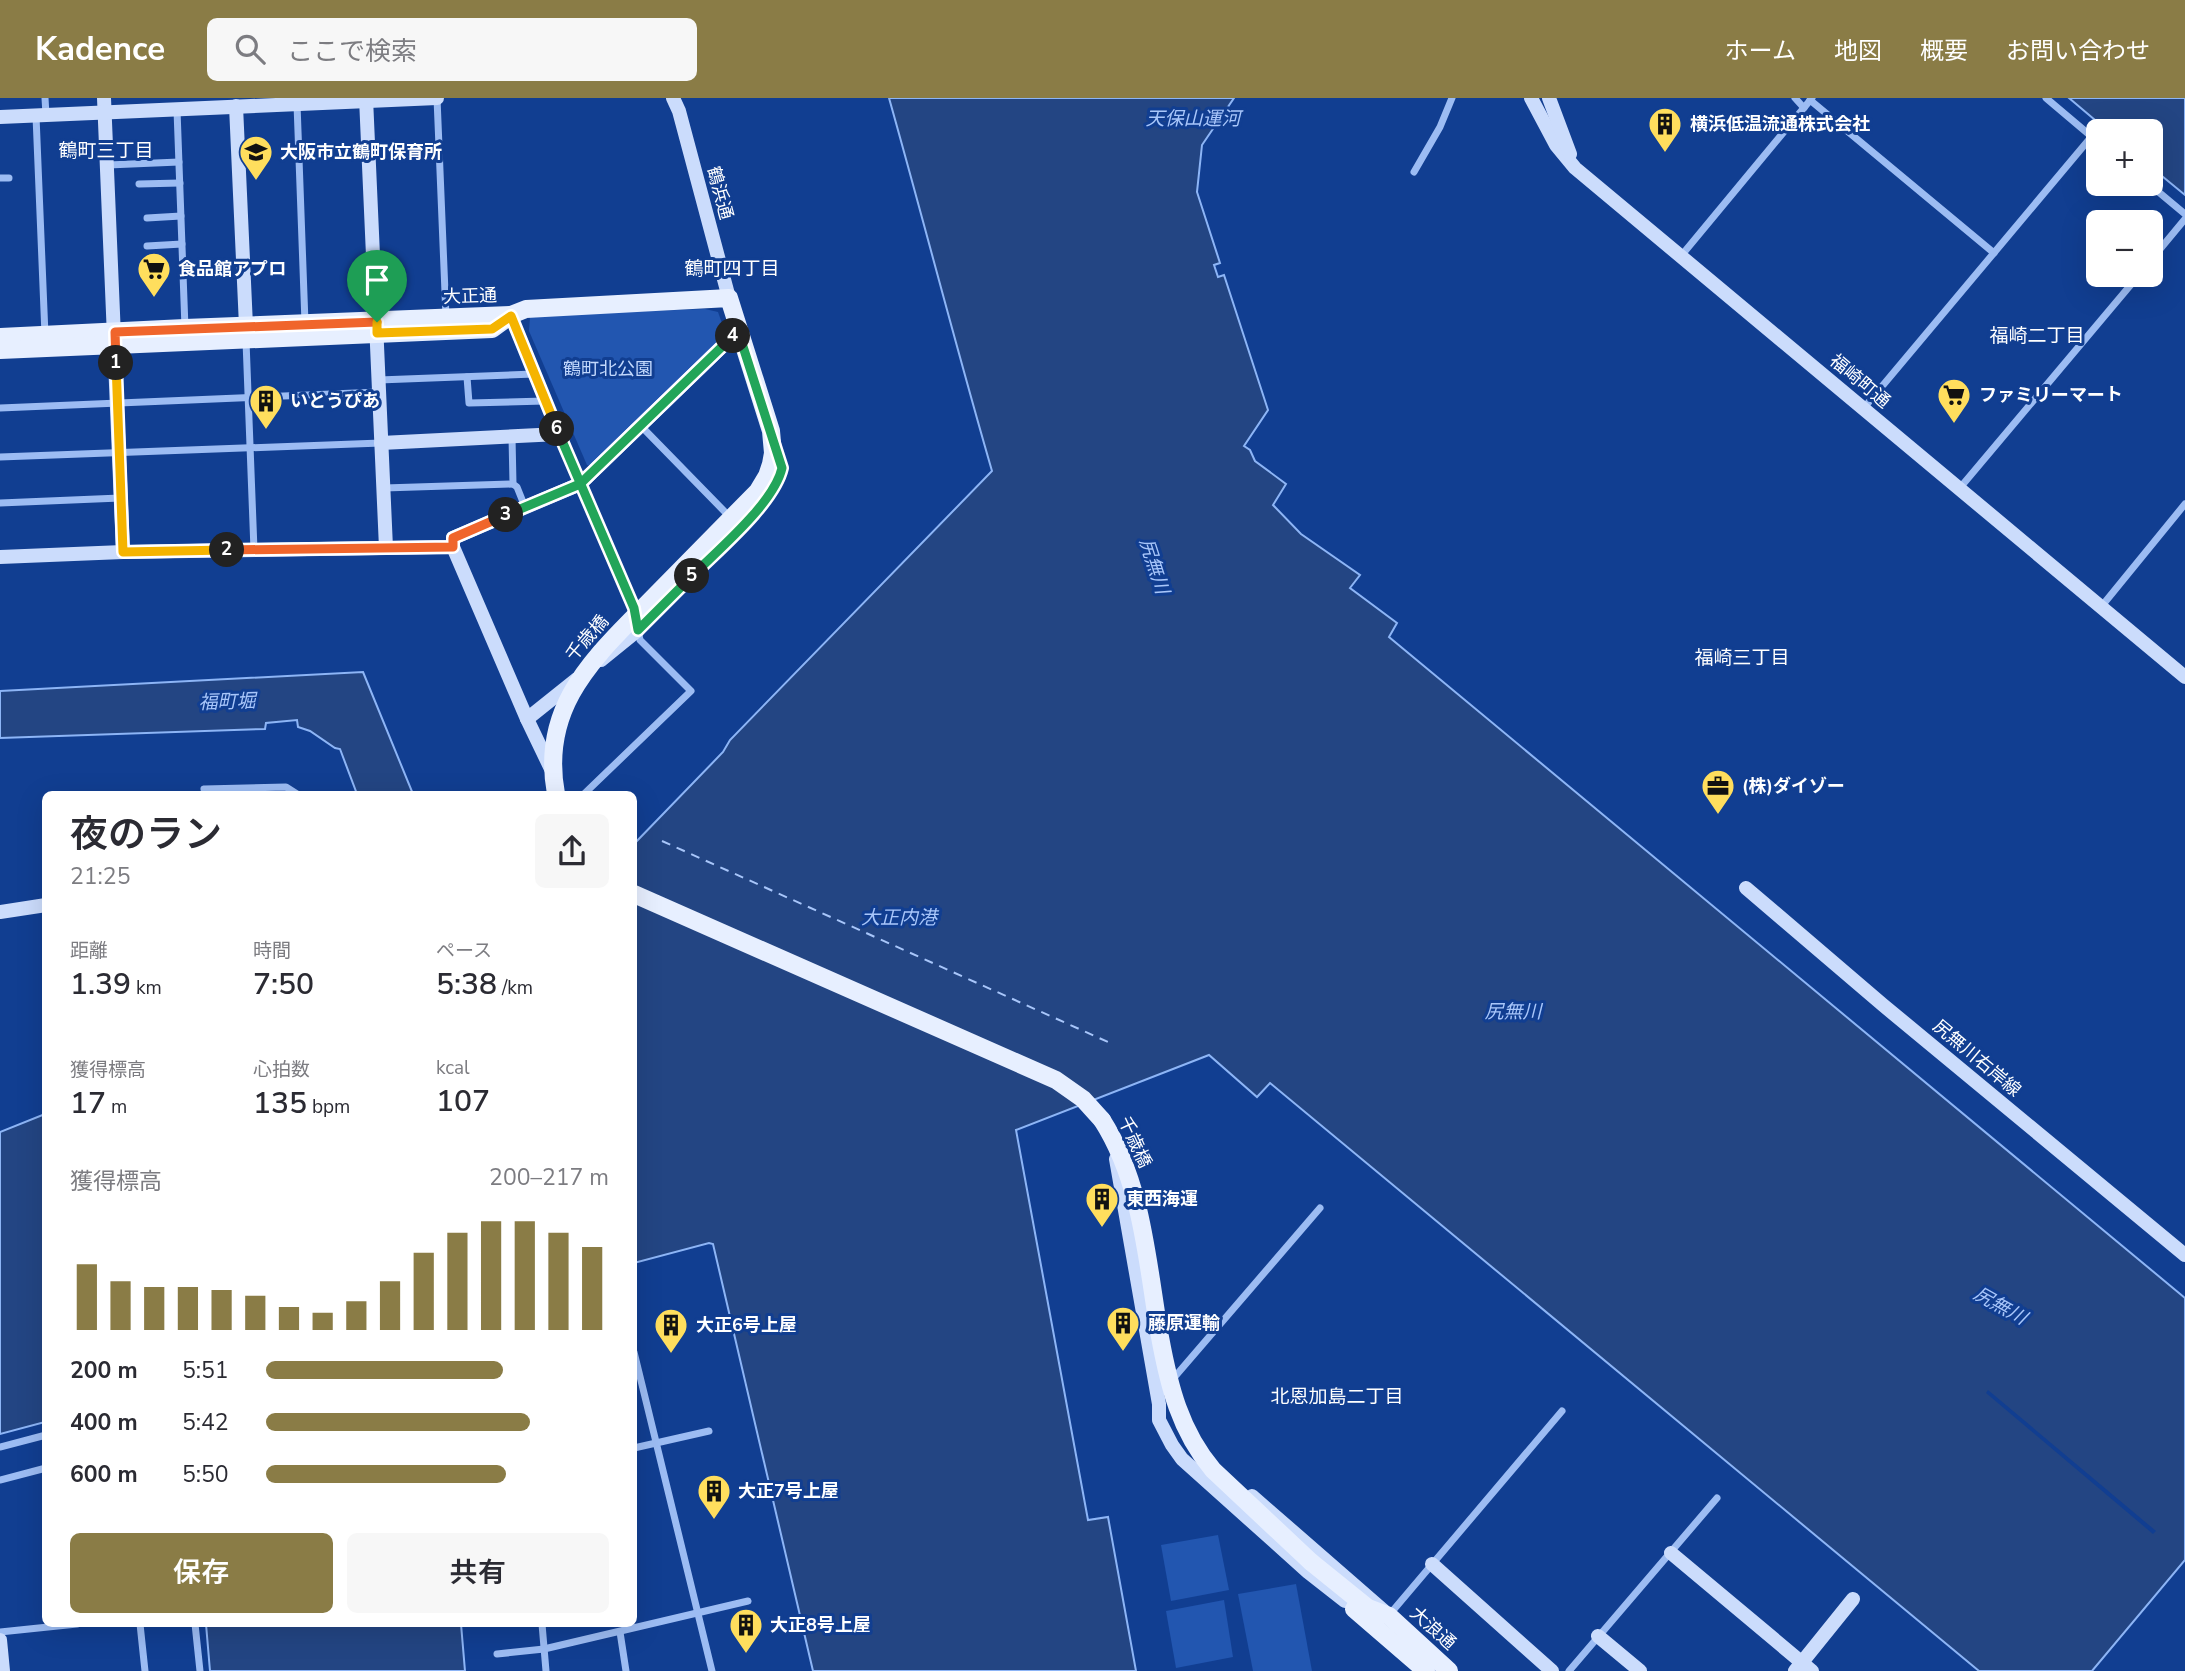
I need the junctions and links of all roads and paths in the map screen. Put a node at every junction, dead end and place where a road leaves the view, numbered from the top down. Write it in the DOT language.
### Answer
graph roads {
  1 [pos="45,98"];
  2 [pos="437,98"];
  3 [pos="673,98"];
  4 [pos="1452,98"];
  5 [pos="1531,98"];
  6 [pos="1549,98"];
  7 [pos="1795,98"];
  8 [pos="2046,98"];
  9 [pos="366,99"];
  10 [pos="1811,99"];
  11 [pos="297,103"];
  12 [pos="105,105"];
  13 [pos="236,106"];
  14 [pos="1804,108"];
  15 [pos="177,109"];
  16 [pos="41,116"];
  17 [pos="0,117"];
  18 [pos="2086,131"];
  19 [pos="2086,149"];
  20 [pos="179,162"];
  21 [pos="108,165"];
  22 [pos="1575,168"];
  23 [pos="1415,172"];
  24 [pos="0,178"];
  25 [pos="9,178"];
  26 [pos="180,183"];
  27 [pos="139,184"];
  28 [pos="2162,196"];
  29 [pos="181,216"];
  30 [pos="2185,217"];
  31 [pos="147,218"];
  32 [pos="182,244"];
  33 [pos="2163,245"];
  34 [pos="148,246"];
  35 [pos="1994,253"];
  36 [pos="1681,256"];
  37 [pos="212,272"];
  38 [pos="183,273"];
  39 [pos="2128,287"];
  40 [pos="729,298"];
  41 [pos="511,316"];
  42 [pos="446,318"];
  43 [pos="305,324"];
  44 [pos="185,328"];
  45 [pos="377,328"];
  46 [pos="738,331"];
  47 [pos="246,333"];
  48 [pos="45,335"];
  49 [pos="0,337"];
  50 [pos="115,339"];
  51 [pos="0,350"];
  52 [pos="534,374"];
  53 [pos="467,377"];
  54 [pos="379,386"];
  55 [pos="248,397"];
  56 [pos="545,401"];
  57 [pos="117,404"];
  58 [pos="0,408"];
  59 [pos="1863,409"];
  60 [pos="641,426"];
  61 [pos="559,434"];
  62 [pos="512,436"];
  63 [pos="772,442"];
  64 [pos="381,443"];
  65 [pos="250,447"];
  66 [pos="119,453"];
  67 [pos="0,457"];
  68 [pos="761,479"];
  69 [pos="513,484"];
  70 [pos="580,484"];
  71 [pos="383,488"];
  72 [pos="1959,489"];
  73 [pos="121,498"];
  74 [pos="0,503"];
  75 [pos="2185,504"];
  76 [pos="525,507"];
  77 [pos="726,513"];
  78 [pos="453,547"];
  79 [pos="386,548"];
  80 [pos="254,550"];
  81 [pos="123,552"];
  82 [pos="0,557"];
  83 [pos="2101,607"];
  84 [pos="634,608"];
  85 [pos="638,630"];
  86 [pos="2185,677"];
  87 [pos="527,719"];
  88 [pos="204,791"];
  89 [pos="292,791"];
  90 [pos="556,791"];
  91 [pos="561,791"];
  92 [pos="588,791"];
  93 [pos="1746,888"];
  94 [pos="637,895"];
  95 [pos="42,906"];
  96 [pos="0,912"];
  97 [pos="1108,1110"];
  98 [pos="1320,1208"];
  99 [pos="2185,1255"];
  100 [pos="637,1374"];
  101 [pos="1158,1400"];
  102 [pos="1562,1411"];
  103 [pos="709,1431"];
  104 [pos="42,1436"];
  105 [pos="656,1443"];
  106 [pos="0,1447"];
  107 [pos="637,1447"];
  108 [pos="1202,1452"];
  109 [pos="1182,1459"];
  110 [pos="42,1469"];
  111 [pos="0,1480"];
  112 [pos="1717,1499"];
  113 [pos="1671,1553"];
  114 [pos="1432,1564"];
  115 [pos="1332,1578"];
  116 [pos="1853,1599"];
  117 [pos="748,1601"];
  118 [pos="1345,1601"];
  119 [pos="697,1614"];
  120 [pos="1384,1622"];
  121 [pos="48,1627"];
  122 [pos="140,1627"];
  123 [pos="195,1627"];
  124 [pos="542,1627"];
  125 [pos="0,1632"];
  126 [pos="620,1632"];
  127 [pos="1598,1636"];
  128 [pos="0,1640"];
  129 [pos="544,1649"];
  130 [pos="497,1654"];
  131 [pos="1803,1668"];
  132 [pos="3,1671"];
  133 [pos="145,1671"];
  134 [pos="200,1671"];
  135 [pos="546,1671"];
  136 [pos="626,1671"];
  137 [pos="712,1671"];
  138 [pos="1426,1671"];
  139 [pos="1450,1671"];
  140 [pos="1552,1671"];
  141 [pos="1570,1671"];
  142 [pos="1640,1671"];
  1 -- 16 [label="street"];
  2 -- 9 [label="street"];
  2 -- 42 [label="street"];
  3 -- 40 [label="street, 鶴浜通"];
  4 -- 23 [label="street"];
  5 -- 22 [label="street, 福崎町通"];
  6 -- 22 [label="street"];
  7 -- 14 [label="street"];
  8 -- 18 [label="street"];
  9 -- 11 [label="street"];
  9 -- 45 [label="street"];
  10 -- 14 [label="street"];
  10 -- 35 [label="street"];
  11 -- 13 [label="street"];
  11 -- 43 [label="street"];
  12 -- 15 [label="street"];
  12 -- 16 [label="street"];
  12 -- 21 [label="street"];
  13 -- 15 [label="street"];
  13 -- 47 [label="street"];
  14 -- 36 [label="street"];
  15 -- 20 [label="street"];
  16 -- 17 [label="street"];
  16 -- 48 [label="street"];
  19 -- 35 [label="street"];
  20 -- 21 [label="street"];
  20 -- 26 [label="street"];
  21 -- 50 [label="street"];
  22 -- 36 [label="street, 福崎町通"];
  24 -- 25 [label="street"];
  26 -- 27 [label="street"];
  26 -- 29 [label="street"];
  28 -- 30 [label="street"];
  29 -- 31 [label="street"];
  29 -- 32 [label="street"];
  30 -- 33 [label="street"];
  32 -- 34 [label="street"];
  32 -- 38 [label="street"];
  35 -- 59 [label="street"];
  36 -- 59 [label="street, 福崎町通"];
  37 -- 38 [label="street"];
  38 -- 44 [label="street"];
  39 -- 72 [label="street"];
  40 -- 41 [label="main road"];
  40 -- 46 [label="main road"];
  41 -- 42 [label="main road, 大正通"];
  41 -- 45 [label="main road, 大正通"];
  41 -- 52 [label="street"];
  42 -- 45 [label="main road, 大正通"];
  43 -- 45 [label="main road, 大正通"];
  43 -- 47 [label="main road, 大正通"];
  44 -- 47 [label="main road, 大正通"];
  44 -- 50 [label="main road, 大正通"];
  45 -- 47 [label="main road, 大正通"];
  45 -- 54 [label="street"];
  46 -- 60 [label="street"];
  46 -- 63 [label="main road"];
  47 -- 50 [label="main road, 大正通"];
  47 -- 55 [label="street"];
  48 -- 49 [label="main road, 大正通"];
  48 -- 50 [label="main road, 大正通"];
  50 -- 51 [label="main road, 大正通"];
  50 -- 57 [label="street"];
  52 -- 53 [label="street"];
  52 -- 56 [label="street"];
  53 -- 54 [label="street"];
  53 -- 56 [label="street"];
  54 -- 55 [label="street"];
  54 -- 64 [label="street"];
  55 -- 57 [label="street"];
  55 -- 65 [label="street"];
  56 -- 61 [label="street"];
  57 -- 58 [label="street"];
  57 -- 66 [label="street"];
  59 -- 72 [label="street, 福崎町通"];
  60 -- 70 [label="street"];
  60 -- 77 [label="street"];
  61 -- 62 [label="street"];
  61 -- 70 [label="street"];
  62 -- 64 [label="street"];
  62 -- 69 [label="street"];
  63 -- 68 [label="main road"];
  63 -- 85 [label="street"];
  64 -- 65 [label="street"];
  64 -- 71 [label="street"];
  65 -- 66 [label="street"];
  65 -- 80 [label="street"];
  66 -- 67 [label="street"];
  66 -- 73 [label="street"];
  68 -- 77 [label="street"];
  68 -- 90 [label="main road, 千歳橋, bridge"];
  69 -- 71 [label="street"];
  69 -- 76 [label="street"];
  70 -- 76 [label="street"];
  70 -- 84 [label="street"];
  71 -- 79 [label="street"];
  72 -- 83 [label="street, 福崎町通"];
  73 -- 74 [label="street"];
  73 -- 81 [label="street"];
  75 -- 83 [label="street"];
  76 -- 78 [label="street"];
  77 -- 84 [label="street"];
  78 -- 79 [label="street"];
  78 -- 87 [label="street"];
  79 -- 80 [label="street"];
  80 -- 81 [label="street"];
  81 -- 82 [label="street"];
  83 -- 86 [label="street, 福崎町通"];
  84 -- 85 [label="street"];
  85 -- 87 [label="street"];
  85 -- 92 [label="street"];
  87 -- 91 [label="street"];
  88 -- 89 [label="street"];
  93 -- 99 [label="street, 尻無川右岸線"];
  94 -- 115 [label="main road, 千歳橋, bridge"];
  95 -- 96 [label="street"];
  97 -- 101 [label="street"];
  98 -- 101 [label="street"];
  100 -- 105 [label="street"];
  101 -- 108 [label="street"];
  101 -- 109 [label="street"];
  102 -- 114 [label="street"];
  103 -- 105 [label="street"];
  104 -- 106 [label="street"];
  105 -- 107 [label="street"];
  105 -- 119 [label="street"];
  108 -- 109 [label="street"];
  108 -- 120 [label="street"];
  109 -- 118 [label="street"];
  110 -- 111 [label="street"];
  112 -- 113 [label="street"];
  113 -- 127 [label="street"];
  113 -- 131 [label="street"];
  114 -- 120 [label="street"];
  114 -- 140 [label="street"];
  115 -- 118 [label="main road"];
  115 -- 120 [label="main road, 千歳橋"];
  116 -- 131 [label="street"];
  117 -- 119 [label="street"];
  118 -- 120 [label="main road"];
  119 -- 126 [label="street"];
  119 -- 137 [label="street"];
  120 -- 138 [label="main road, 大浪通"];
  120 -- 139 [label="main road, 大浪通"];
  121 -- 125 [label="street"];
  122 -- 133 [label="street"];
  123 -- 134 [label="street"];
  124 -- 129 [label="street"];
  126 -- 129 [label="street"];
  126 -- 136 [label="street"];
  127 -- 141 [label="street"];
  127 -- 142 [label="street"];
  128 -- 132 [label="street"];
  129 -- 130 [label="street"];
  129 -- 135 [label="street"];
}
